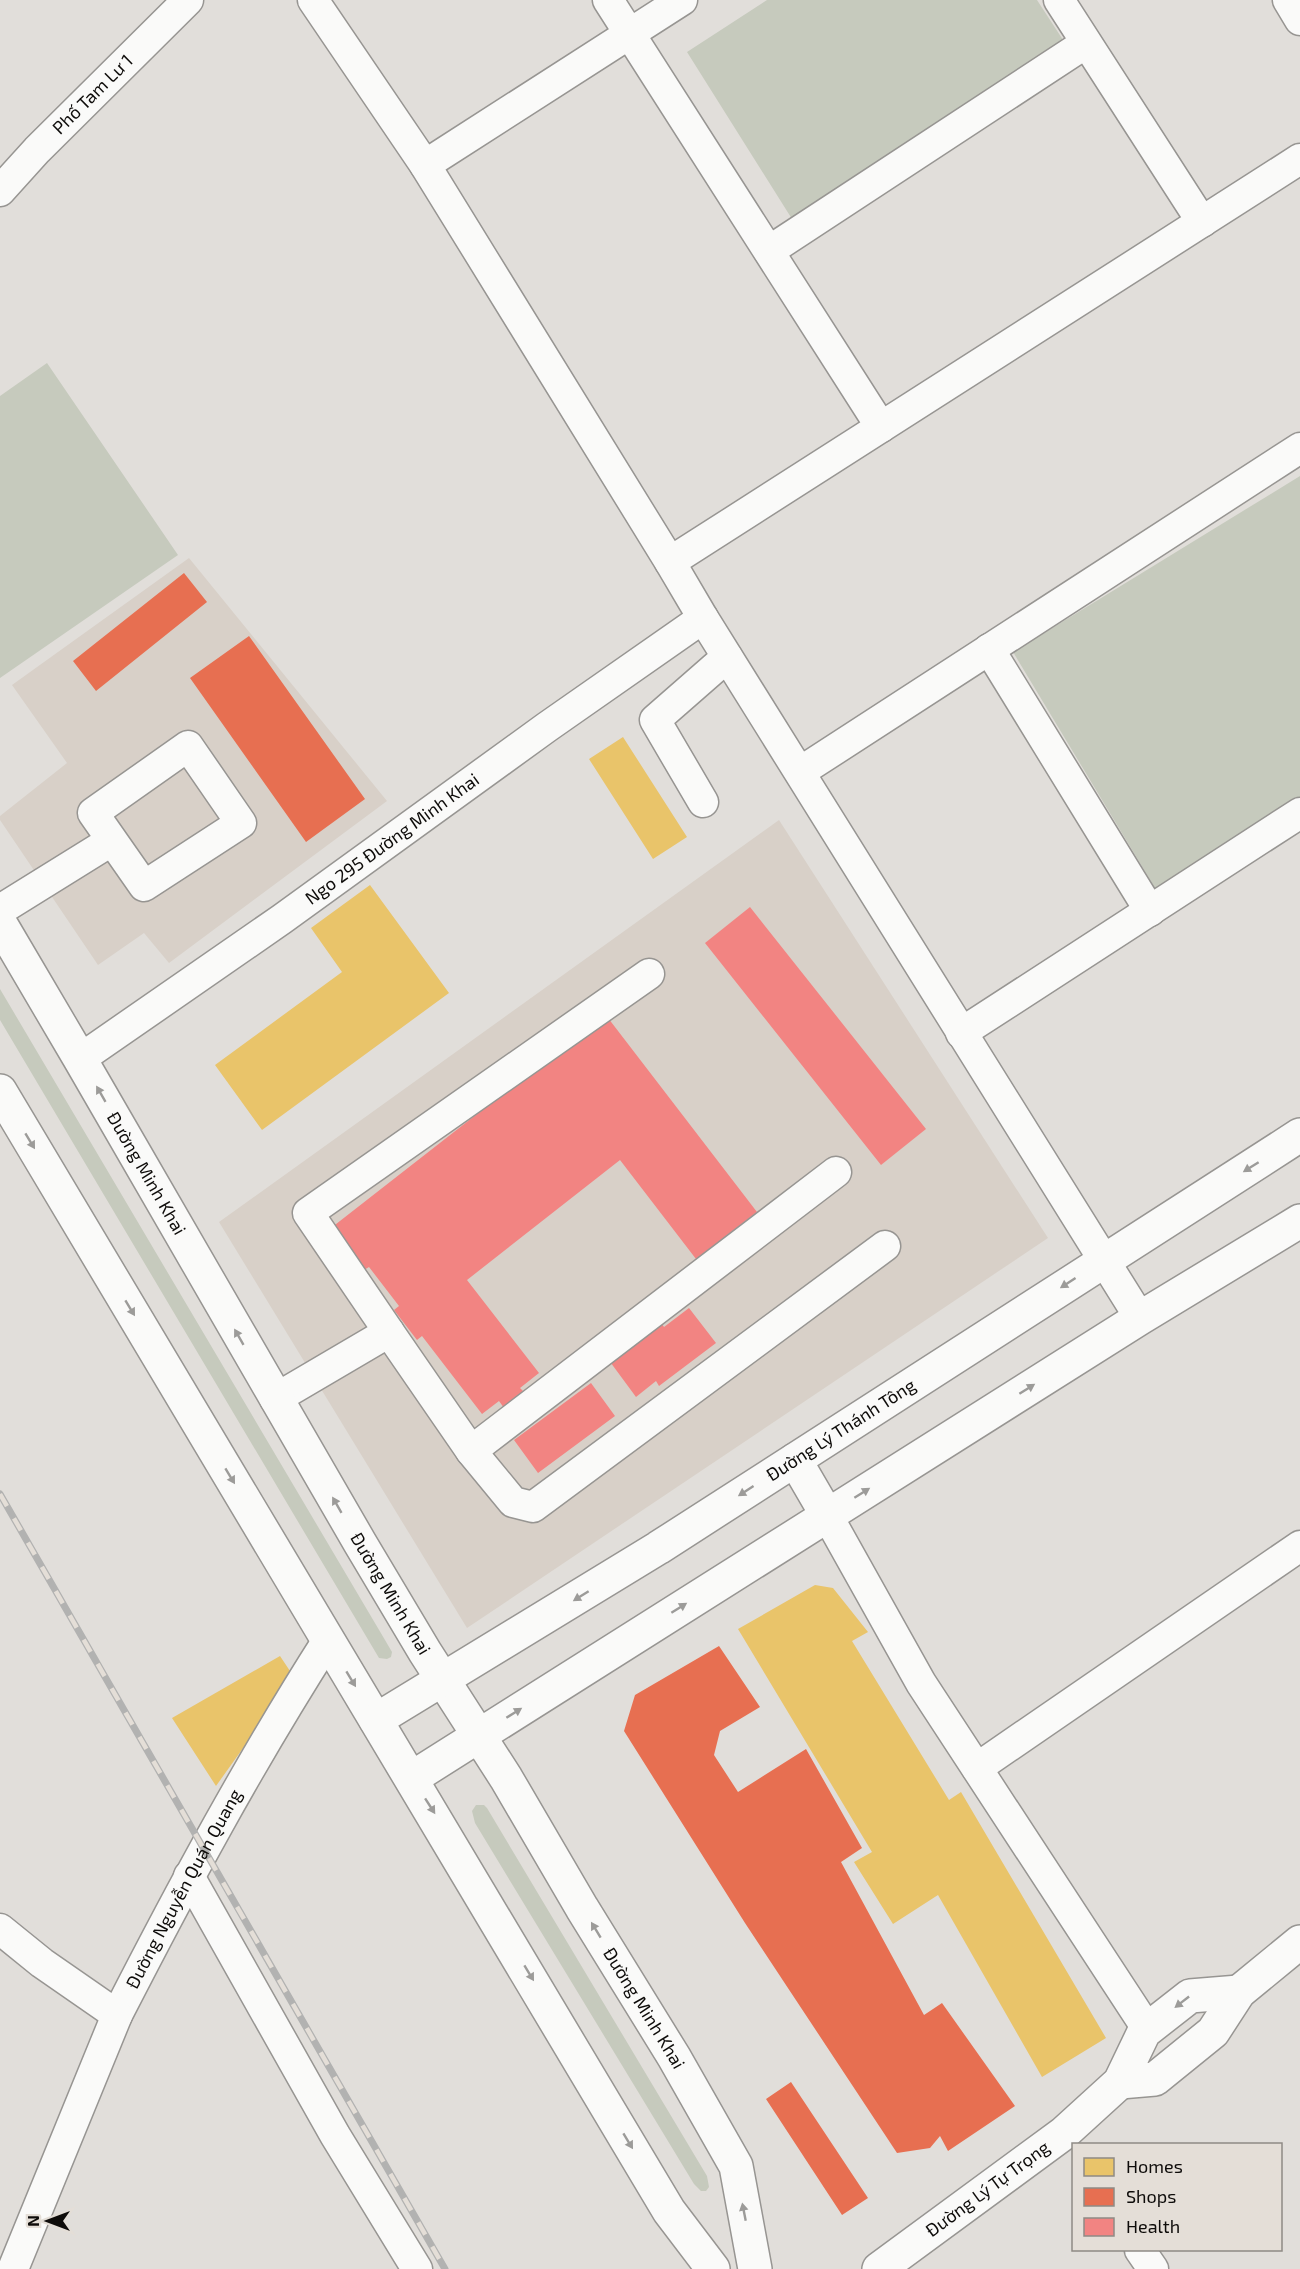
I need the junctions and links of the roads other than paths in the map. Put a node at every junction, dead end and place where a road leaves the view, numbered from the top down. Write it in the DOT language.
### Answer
graph roads {
  1 [pos="188,0"];
  2 [pos="313,0"];
  3 [pos="608,0"];
  4 [pos="682,0"];
  5 [pos="1059,0"];
  6 [pos="1288,0"];
  7 [pos="1300,20"];
  8 [pos="629,34"];
  9 [pos="1086,43"];
  10 [pos="1300,159"];
  11 [pos="424,165"];
  12 [pos="0,191"];
  13 [pos="1202,222"];
  14 [pos="769,251"];
  15 [pos="881,427"];
  16 [pos="1300,448"];
  17 [pos="670,562"];
  18 [pos="703,618"];
  19 [pos="989,650"];
  20 [pos="727,657"];
  21 [pos="800,772"];
  22 [pos="703,802"];
  23 [pos="1300,813"];
  24 [pos="111,841"];
  25 [pos="0,910"];
  26 [pos="1150,911"];
  27 [pos="0,923"];
  28 [pos="649,974"];
  29 [pos="961,1033"];
  30 [pos="80,1059"];
  31 [pos="0,1091"];
  32 [pos="1300,1135"];
  33 [pos="836,1172"];
  34 [pos="1300,1221"];
  35 [pos="885,1246"];
  36 [pos="1102,1261"];
  37 [pos="1140,1318"];
  38 [pos="389,1332"];
  39 [pos="275,1399"];
  40 [pos="471,1452"];
  41 [pos="795,1460"];
  42 [pos="827,1515"];
  43 [pos="1300,1546"];
  44 [pos="328,1640"];
  45 [pos="443,1681"];
  46 [pos="376,1720"];
  47 [pos="478,1736"];
  48 [pos="977,1767"];
  49 [pos="412,1778"];
  50 [pos="189,1876"];
  51 [pos="0,1929"];
  52 [pos="1300,1942"];
  53 [pos="1239,1992"];
  54 [pos="117,2015"];
  55 [pos="1148,2030"];
  56 [pos="1120,2082"];
  57 [pos="1069,2140"];
  58 [pos="1141,2251"];
  59 [pos="13,2269"];
  60 [pos="417,2269"];
  61 [pos="713,2269"];
  62 [pos="755,2269"];
  63 [pos="879,2269"];
  64 [pos="1153,2269"];
  1 -- 12 [label="street, Phố Tam Lư 1"];
  2 -- 11 [label="street"];
  3 -- 8 [label="street"];
  4 -- 8 [label="street"];
  5 -- 9 [label="street"];
  6 -- 7 [label="street"];
  8 -- 11 [label="street"];
  8 -- 14 [label="street"];
  9 -- 13 [label="street"];
  9 -- 14 [label="street"];
  10 -- 13 [label="street"];
  11 -- 17 [label="street"];
  13 -- 15 [label="street"];
  14 -- 15 [label="street"];
  15 -- 17 [label="street"];
  16 -- 19 [label="street"];
  17 -- 18 [label="street"];
  18 -- 20 [label="street"];
  18 -- 30 [label="street, Ngo 295 Đường Minh Khai"];
  19 -- 21 [label="street"];
  19 -- 26 [label="street"];
  20 -- 21 [label="street"];
  20 -- 22 [label="street"];
  21 -- 29 [label="street"];
  23 -- 26 [label="street"];
  24 -- 24 [label="street"];
  24 -- 25 [label="street"];
  26 -- 29 [label="street"];
  27 -- 30 [label="main road, Đường Minh Khai"];
  28 -- 38 [label="street"];
  29 -- 36 [label="street"];
  39 -- 30 [label="main road, Đường Minh Khai, one-way"];
  31 -- 44 [label="main road, one-way"];
  32 -- 36 [label="main road, Đường Lý Thánh Tông, one-way"];
  33 -- 40 [label="street"];
  34 -- 37 [label="main road"];
  35 -- 40 [label="street"];
  36 -- 37 [label="street"];
  36 -- 41 [label="main road, Đường Lý Thánh Tông, one-way"];
  42 -- 37 [label="main road, one-way"];
  38 -- 39 [label="street"];
  38 -- 40 [label="street"];
  45 -- 39 [label="main road, Đường Minh Khai, one-way"];
  41 -- 42 [label="main road"];
  41 -- 45 [label="main road, Đường Lý Thánh Tông, one-way"];
  47 -- 42 [label="main road, one-way"];
  42 -- 48 [label="street"];
  43 -- 48 [label="street"];
  44 -- 46 [label="main road, one-way"];
  44 -- 50 [label="street, Đường Nguyễn Quán Quang"];
  45 -- 46 [label="main road, Đường Lý Thánh Tông"];
  45 -- 47 [label="main road, Đường Minh Khai"];
  46 -- 49 [label="main road"];
  47 -- 49 [label="main road"];
  62 -- 47 [label="main road, Đường Minh Khai, one-way"];
  48 -- 55 [label="street"];
  49 -- 61 [label="main road, one-way"];
  50 -- 54 [label="street, Đường Nguyễn Quán Quang"];
  50 -- 60 [label="street"];
  51 -- 54 [label="street"];
  52 -- 53 [label="main road"];
  53 -- 55 [label="main road, Đường Lý Tự Trọng, one-way"];
  53 -- 56 [label="main road"];
  54 -- 59 [label="street, Đường Nguyễn Quán Quang"];
  55 -- 56 [label="main road, Đường Lý Tự Trọng"];
  56 -- 57 [label="main road, Đường Lý Tự Trọng"];
  57 -- 63 [label="main road, Đường Lý Tự Trọng"];
  58 -- 64 [label="street"];
}
